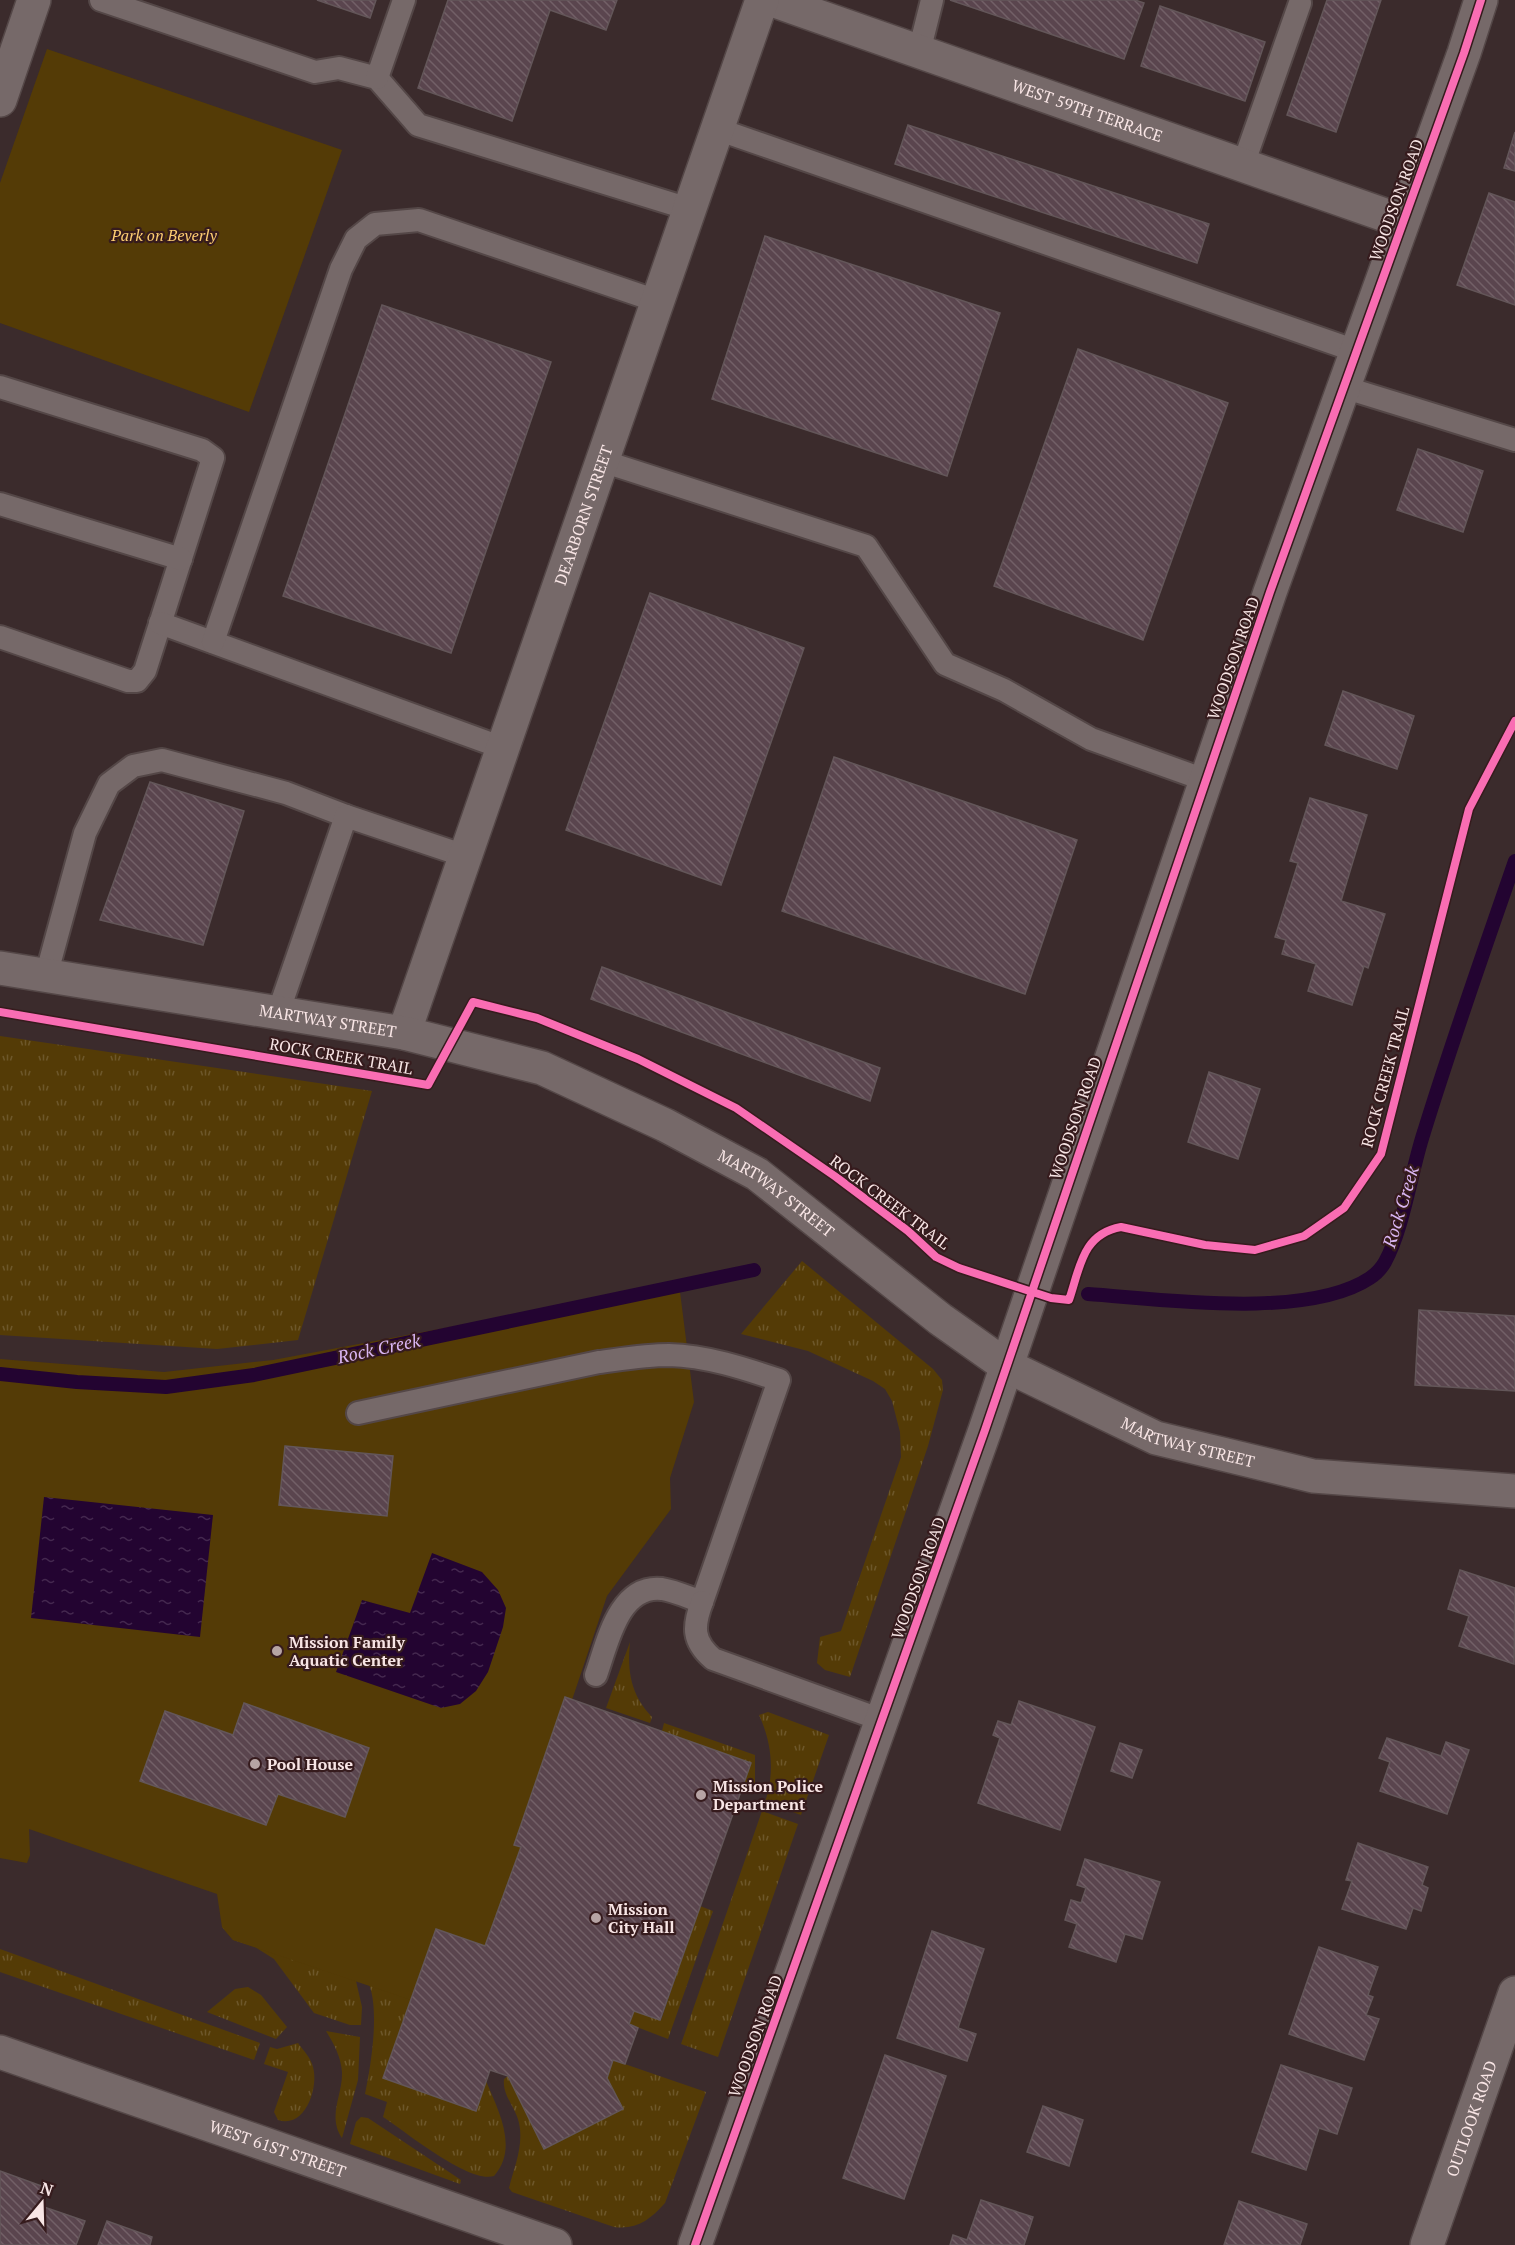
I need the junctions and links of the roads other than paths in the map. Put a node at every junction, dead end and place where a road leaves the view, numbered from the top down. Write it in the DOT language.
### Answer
graph roads {
  1 [pos="34,0"];
  2 [pos="101,0"];
  3 [pos="404,0"];
  4 [pos="762,0"];
  5 [pos="772,0"];
  6 [pos="932,0"];
  7 [pos="1481,0"];
  8 [pos="1300,3"];
  9 [pos="919,51"];
  10 [pos="376,78"];
  11 [pos="0,97"];
  12 [pos="717,129"];
  13 [pos="1243,165"];
  14 [pos="689,209"];
  15 [pos="1402,221"];
  16 [pos="657,301"];
  17 [pos="1356,351"];
  18 [pos="0,387"];
  19 [pos="1343,387"];
  20 [pos="1515,440"];
  21 [pos="602,461"];
  22 [pos="0,504"];
  23 [pos="181,559"];
  24 [pos="160,623"];
  25 [pos="0,637"];
  26 [pos="213,642"];
  27 [pos="503,748"];
  28 [pos="1205,780"];
  29 [pos="346,816"];
  30 [pos="465,856"];
  31 [pos="0,968"];
  32 [pos="46,976"];
  33 [pos="278,1013"];
  34 [pos="404,1033"];
  35 [pos="1005,1365"];
  36 [pos="358,1413"];
  37 [pos="1515,1491"];
  38 [pos="702,1602"];
  39 [pos="596,1675"];
  40 [pos="882,1720"];
  41 [pos="1515,1993"];
  42 [pos="0,2052"];
  43 [pos="555,2245"];
  44 [pos="695,2245"];
  45 [pos="1427,2245"];
  1 -- 11 [label="street"];
  2 -- 10 [label="lane"];
  3 -- 10 [label="lane"];
  4 -- 12 [label="street, DEARBORN STREET"];
  5 -- 9 [label="street, WEST 59TH TERRACE"];
  6 -- 9 [label="lane"];
  7 -- 15 [label="street, WOODSON ROAD"];
  8 -- 13 [label="lane"];
  9 -- 13 [label="street, WEST 59TH TERRACE"];
  10 -- 14 [label="lane"];
  12 -- 14 [label="street, DEARBORN STREET"];
  12 -- 17 [label="lane"];
  13 -- 15 [label="street, WEST 59TH TERRACE"];
  14 -- 16 [label="street, DEARBORN STREET"];
  15 -- 17 [label="street, WOODSON ROAD"];
  16 -- 21 [label="street, DEARBORN STREET"];
  16 -- 26 [label="lane"];
  17 -- 19 [label="street, WOODSON ROAD"];
  18 -- 23 [label="lane"];
  19 -- 20 [label="lane"];
  19 -- 28 [label="street, WOODSON ROAD"];
  21 -- 27 [label="street, DEARBORN STREET"];
  21 -- 28 [label="lane"];
  22 -- 23 [label="lane"];
  23 -- 24 [label="lane"];
  24 -- 25 [label="lane"];
  24 -- 26 [label="lane"];
  26 -- 27 [label="lane"];
  27 -- 30 [label="street, DEARBORN STREET"];
  28 -- 35 [label="street, WOODSON ROAD"];
  29 -- 30 [label="lane"];
  29 -- 32 [label="lane"];
  29 -- 33 [label="lane"];
  30 -- 34 [label="street, DEARBORN STREET"];
  31 -- 32 [label="street, MARTWAY STREET"];
  32 -- 33 [label="street, MARTWAY STREET"];
  33 -- 34 [label="street, MARTWAY STREET"];
  34 -- 35 [label="street, MARTWAY STREET"];
  35 -- 37 [label="street, MARTWAY STREET"];
  35 -- 40 [label="street, WOODSON ROAD"];
  36 -- 38 [label="lane"];
  38 -- 39 [label="lane"];
  38 -- 40 [label="lane"];
  40 -- 44 [label="street, WOODSON ROAD"];
  41 -- 45 [label="street, OUTLOOK ROAD"];
  42 -- 43 [label="street, WEST 61ST STREET"];
}
